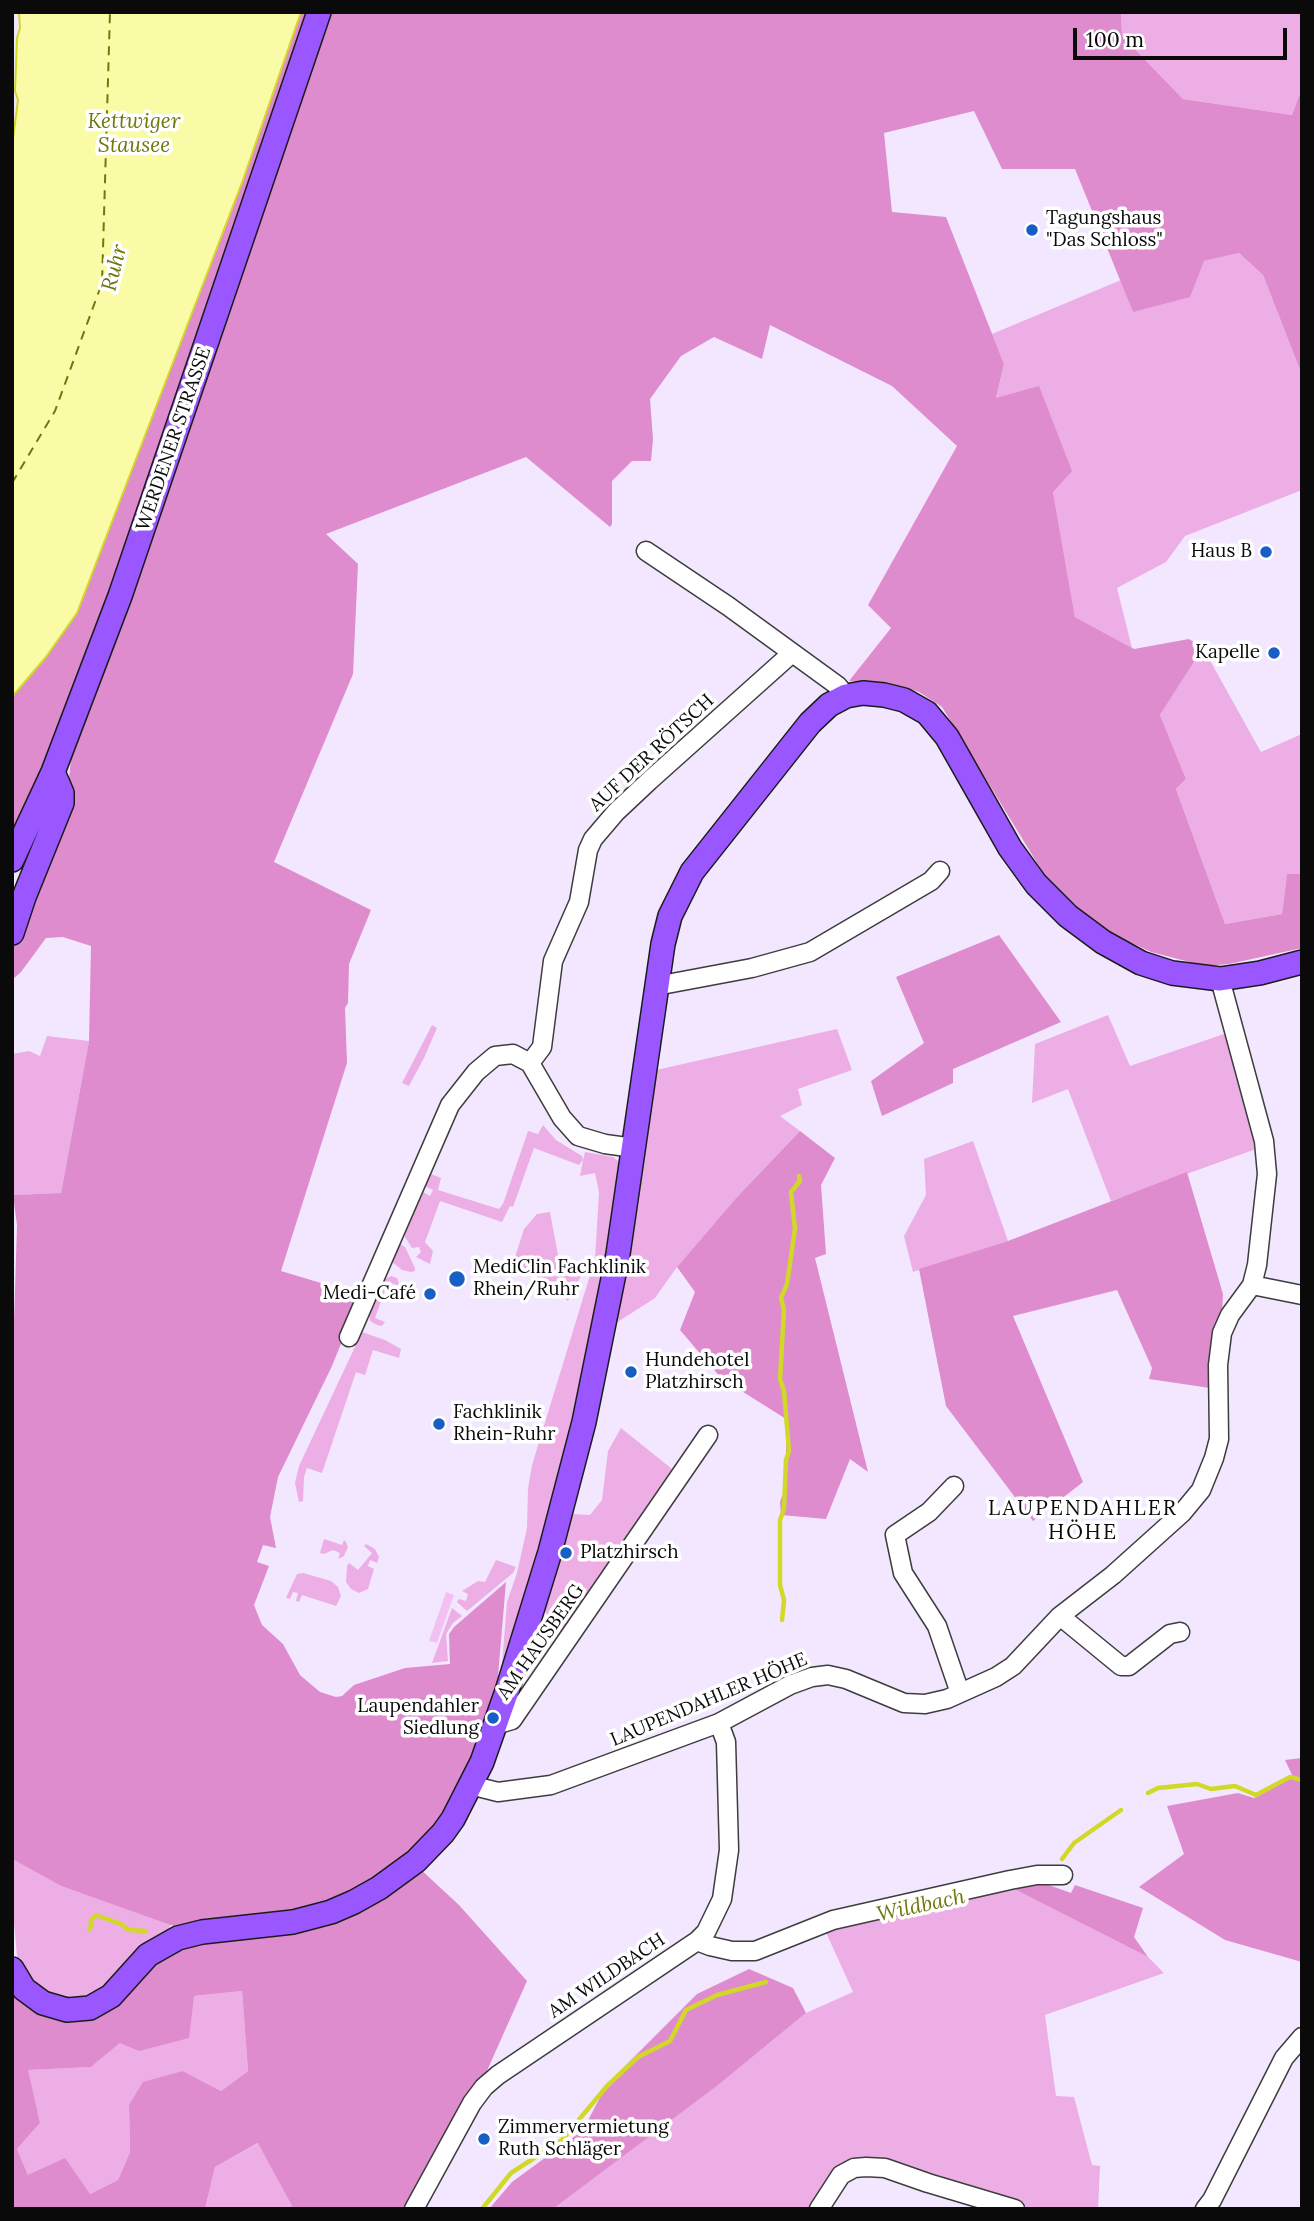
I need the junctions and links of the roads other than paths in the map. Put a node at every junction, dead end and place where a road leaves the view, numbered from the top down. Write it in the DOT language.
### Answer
graph roads {
  1 [pos="320,12"];
  2 [pos="646,551"];
  3 [pos="791,654"];
  4 [pos="846,696"];
  5 [pos="53,772"];
  6 [pos="12,860"];
  7 [pos="940,871"];
  8 [pos="12,933"];
  9 [pos="1302,962"];
  10 [pos="1220,979"];
  11 [pos="656,986"];
  12 [pos="530,1063"];
  13 [pos="634,1148"];
  14 [pos="1252,1285"];
  15 [pos="1302,1295"];
  16 [pos="349,1338"];
  17 [pos="708,1435"];
  18 [pos="954,1486"];
  19 [pos="1060,1616"];
  20 [pos="1180,1632"];
  21 [pos="960,1693"];
  22 [pos="719,1723"];
  23 [pos="495,1725"];
  24 [pos="470,1786"];
  25 [pos="1063,1875"];
  26 [pos="697,1941"];
  27 [pos="12,1969"];
  28 [pos="1302,2037"];
  29 [pos="414,2209"];
  30 [pos="818,2209"];
  31 [pos="1015,2209"];
  32 [pos="1205,2209"];
  1 -- 5 [label="main road, WERDENER STRASSE"];
  2 -- 3 [label="street"];
  3 -- 4 [label="street"];
  3 -- 12 [label="street, AUF DER RÖTSCH"];
  4 -- 10 [label="main road"];
  4 -- 11 [label="main road"];
  5 -- 6 [label="main road, WERDENER STRASSE"];
  5 -- 8 [label="main road"];
  7 -- 11 [label="street"];
  9 -- 10 [label="main road"];
  10 -- 14 [label="street, LAUPENDAHLER HÖHE"];
  11 -- 13 [label="main road"];
  12 -- 13 [label="street"];
  12 -- 16 [label="street"];
  13 -- 23 [label="main road"];
  14 -- 15 [label="street"];
  14 -- 19 [label="street, LAUPENDAHLER HÖHE"];
  17 -- 23 [label="street, AM HAUSBERG"];
  18 -- 21 [label="street"];
  19 -- 20 [label="street"];
  19 -- 21 [label="street, LAUPENDAHLER HÖHE"];
  21 -- 22 [label="street, LAUPENDAHLER HÖHE"];
  22 -- 24 [label="street, LAUPENDAHLER HÖHE"];
  22 -- 26 [label="street"];
  23 -- 24 [label="main road"];
  24 -- 27 [label="main road"];
  25 -- 26 [label="street, AM WILDBACH"];
  26 -- 29 [label="street, AM WILDBACH"];
  28 -- 32 [label="street"];
  30 -- 31 [label="street"];
}
